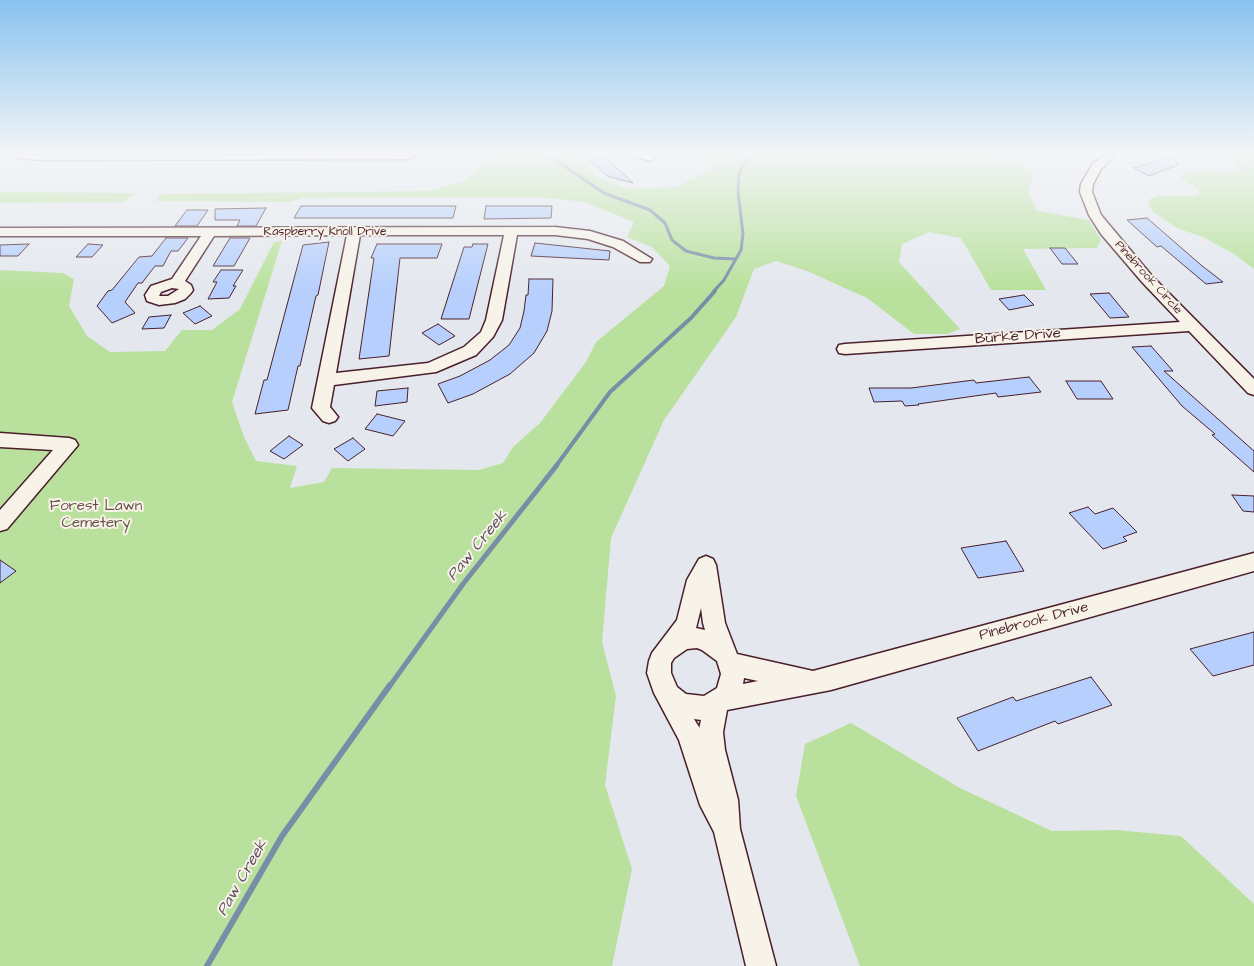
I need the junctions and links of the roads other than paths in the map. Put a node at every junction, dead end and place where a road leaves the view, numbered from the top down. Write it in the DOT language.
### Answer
graph roads {
  1 [pos="1088,200"];
  2 [pos="0,232"];
  3 [pos="210,232"];
  4 [pos="354,232"];
  5 [pos="511,232"];
  6 [pos="646,259"];
  7 [pos="176,283"];
  8 [pos="1191,326"];
  9 [pos="845,348"];
  10 [pos="325,380"];
  11 [pos="1254,389"];
  12 [pos="329,417"];
  13 [pos="0,440"];
  14 [pos="0,523"];
  15 [pos="1254,562"];
  16 [pos="674,644"];
  17 [pos="728,658"];
  18 [pos="813,681"];
  19 [pos="669,695"];
  20 [pos="718,702"];
  21 [pos="727,829"];
  22 [pos="762,966"];
  1 -- 8 [label="street, Pinebrook Circle"];
  2 -- 3 [label="street, Raspberry Knoll Drive"];
  3 -- 4 [label="street, Raspberry Knoll Drive"];
  3 -- 7 [label="street"];
  4 -- 5 [label="street, Raspberry Knoll Drive"];
  4 -- 10 [label="street"];
  5 -- 6 [label="street, Raspberry Knoll Drive"];
  5 -- 10 [label="street"];
  8 -- 9 [label="street, Burke Drive"];
  8 -- 11 [label="street, Pinebrook Circle"];
  10 -- 12 [label="street"];
  13 -- 14 [label="street"];
  15 -- 18 [label="street, Pinebrook Drive"];
  16 -- 17 [label="street"];
  16 -- 17 [label="street"];
  16 -- 19 [label="street"];
  17 -- 18 [label="street, Pinebrook Drive"];
  17 -- 20 [label="street"];
  18 -- 20 [label="street, Pinebrook Drive"];
  19 -- 20 [label="street"];
  19 -- 21 [label="street"];
  20 -- 21 [label="street"];
  21 -- 22 [label="street"];
}
